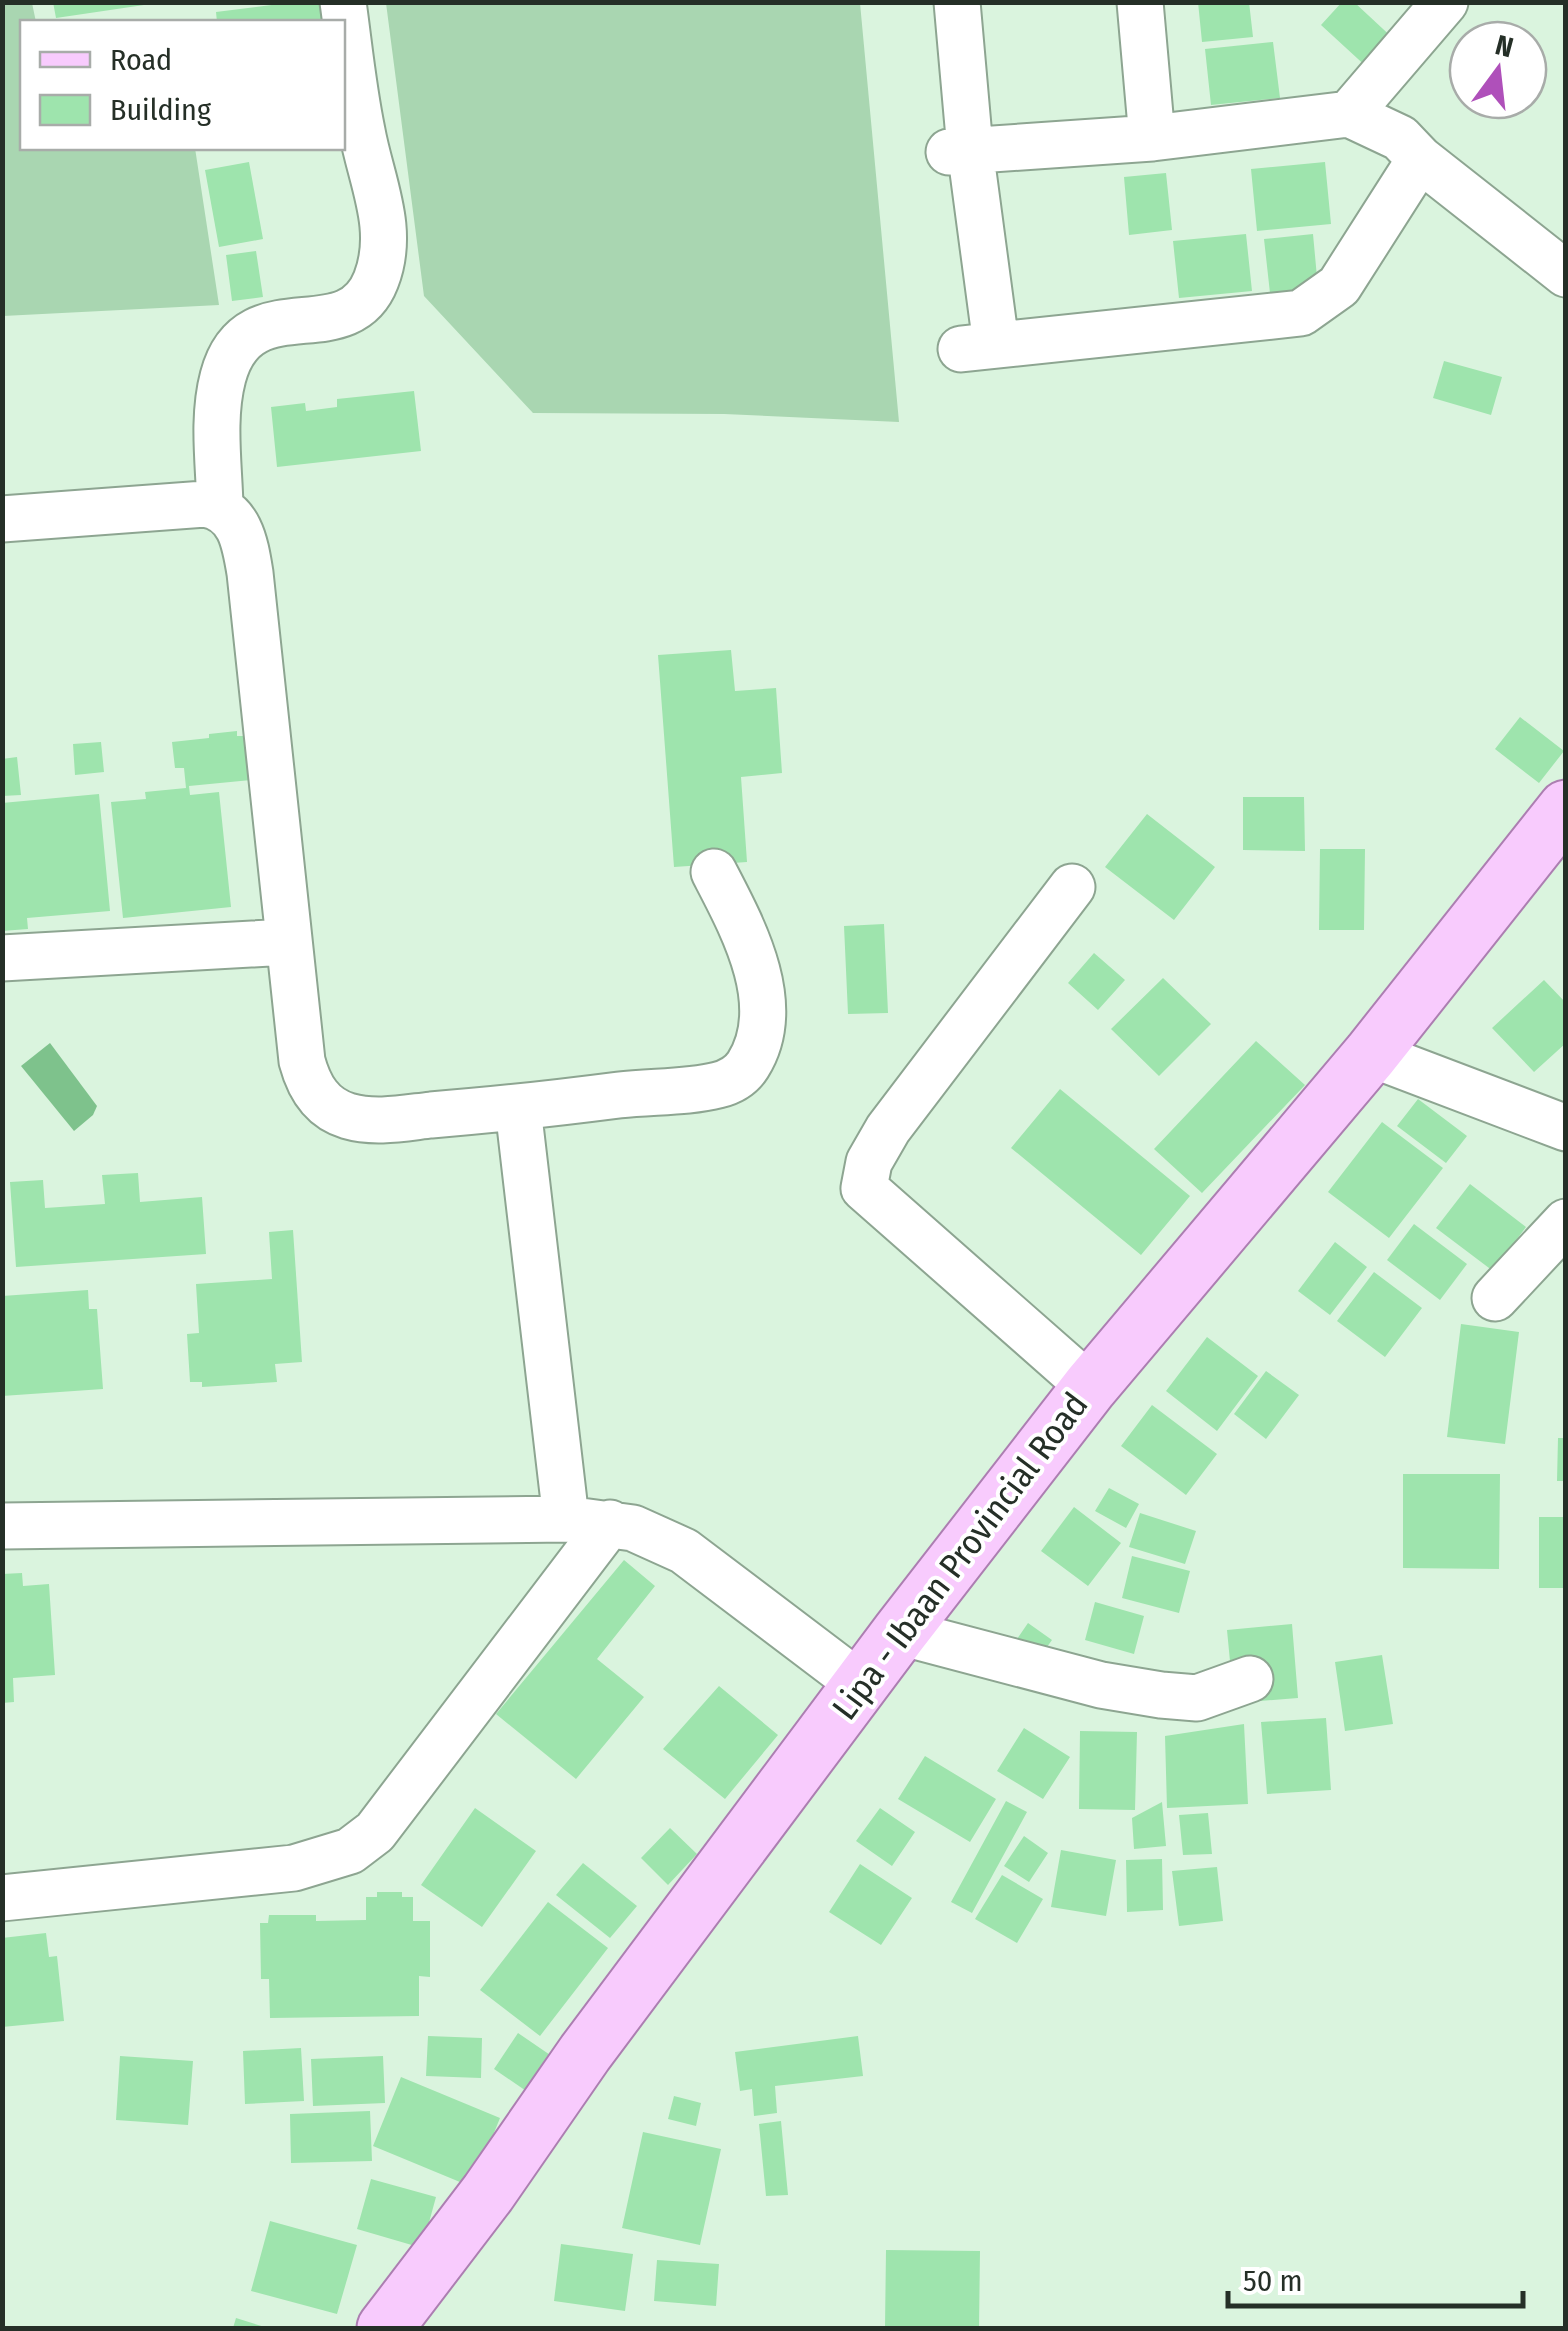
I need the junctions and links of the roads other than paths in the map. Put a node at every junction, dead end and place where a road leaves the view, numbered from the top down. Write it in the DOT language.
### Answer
graph roads {
  1 [pos="957,2"];
  2 [pos="1140,2"];
  3 [pos="1446,2"];
  4 [pos="345,22"];
  5 [pos="1349,114"];
  6 [pos="1152,138"];
  7 [pos="959,150"];
  8 [pos="1420,160"];
  9 [pos="1566,274"];
  10 [pos="220,506"];
  11 [pos="2,520"];
  12 [pos="1566,808"];
  13 [pos="714,872"];
  14 [pos="1072,887"];
  15 [pos="287,942"];
  16 [pos="2,958"];
  17 [pos="1371,1054"];
  18 [pos="518,1108"];
  19 [pos="1566,1128"];
  20 [pos="1566,1222"];
  21 [pos="1496,1298"];
  22 [pos="1090,1386"];
  23 [pos="566,1520"];
  24 [pos="610,1522"];
  25 [pos="2,1526"];
  26 [pos="900,1632"];
  27 [pos="1250,1678"];
  28 [pos="861,1685"];
  29 [pos="2,1898"];
  30 [pos="385,2328"];
  1 -- 7 [label="street"];
  2 -- 6 [label="street"];
  3 -- 5 [label="street"];
  4 -- 10 [label="street"];
  5 -- 6 [label="street"];
  5 -- 8 [label="street"];
  6 -- 7 [label="street"];
  7 -- 8 [label="street"];
  8 -- 9 [label="street"];
  10 -- 11 [label="street"];
  10 -- 15 [label="street"];
  12 -- 17 [label="main road, Lipa - Ibaan Provincial Road"];
  13 -- 18 [label="street"];
  14 -- 22 [label="street"];
  15 -- 16 [label="street"];
  15 -- 18 [label="street"];
  17 -- 19 [label="street"];
  17 -- 22 [label="main road, Lipa - Ibaan Provincial Road"];
  18 -- 23 [label="street"];
  20 -- 21 [label="street"];
  22 -- 26 [label="main road, Lipa - Ibaan Provincial Road"];
  23 -- 24 [label="street"];
  23 -- 25 [label="street"];
  24 -- 28 [label="street"];
  24 -- 29 [label="street"];
  26 -- 27 [label="street"];
  26 -- 28 [label="main road, Lipa - Ibaan Provincial Road"];
  28 -- 30 [label="main road, Lipa - Ibaan Provincial Road"];
}
